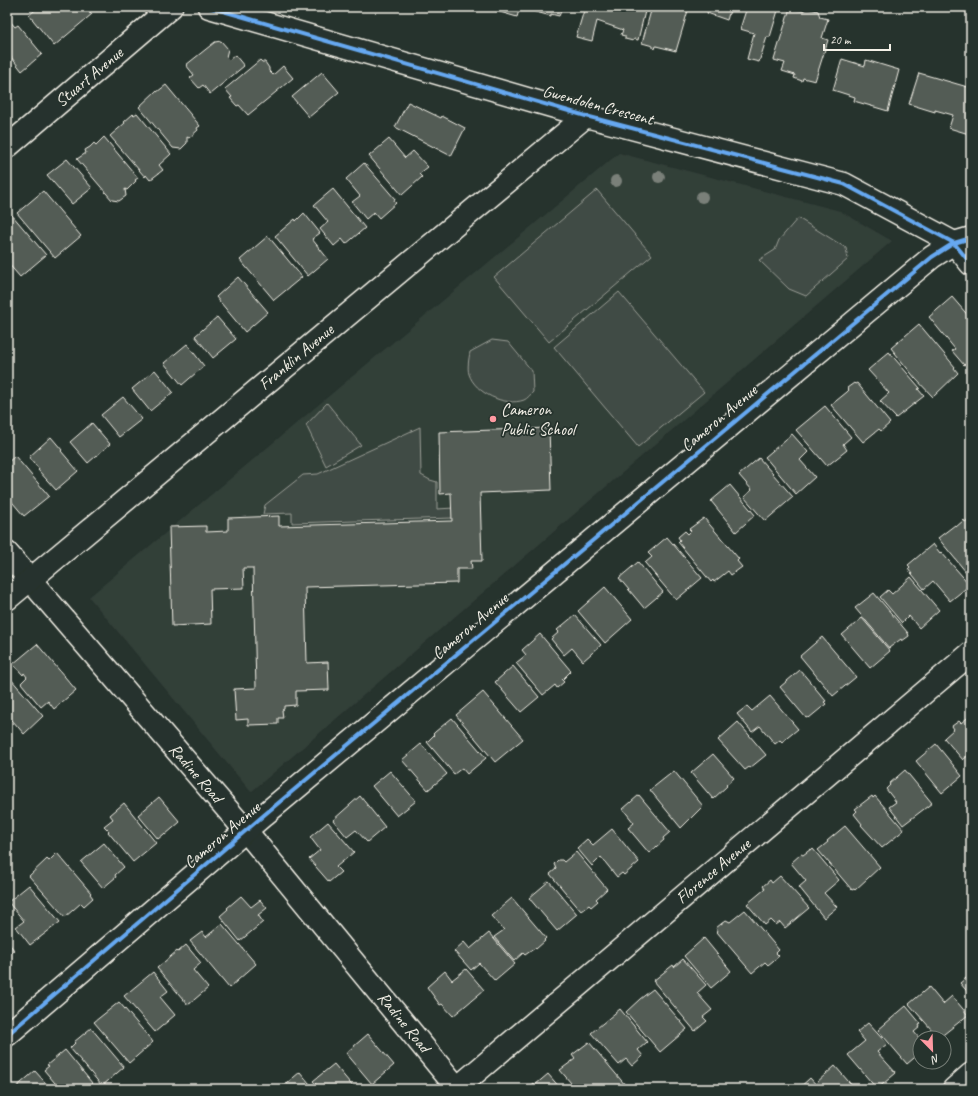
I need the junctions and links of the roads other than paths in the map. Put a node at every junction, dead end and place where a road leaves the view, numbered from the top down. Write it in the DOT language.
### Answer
graph roads {
  1 [pos="171,7"];
  2 [pos="209,7"];
  3 [pos="586,116"];
  4 [pos="7,146"];
  5 [pos="963,240"];
  6 [pos="971,264"];
  7 [pos="7,553"];
  8 [pos="29,580"];
  9 [pos="7,599"];
  10 [pos="971,653"];
  11 [pos="246,831"];
  12 [pos="7,1035"];
  13 [pos="971,1074"];
  14 [pos="457,1089"];
  15 [pos="954,1089"];
  1 -- 4 [label="street, Stuart Avenue"];
  2 -- 3 [label="street, Gwendolen Crescent"];
  3 -- 5 [label="street, Gwendolen Crescent"];
  3 -- 8 [label="street, Franklin Avenue"];
  5 -- 6 [label="street"];
  5 -- 11 [label="street, Cameron Avenue"];
  7 -- 8 [label="street, Radine Road"];
  8 -- 9 [label="street, Franklin Avenue"];
  8 -- 11 [label="street, Radine Road"];
  10 -- 14 [label="street, Florence Avenue"];
  11 -- 12 [label="street, Cameron Avenue"];
  11 -- 14 [label="street, Radine Road"];
  13 -- 15 [label="street"];
}
